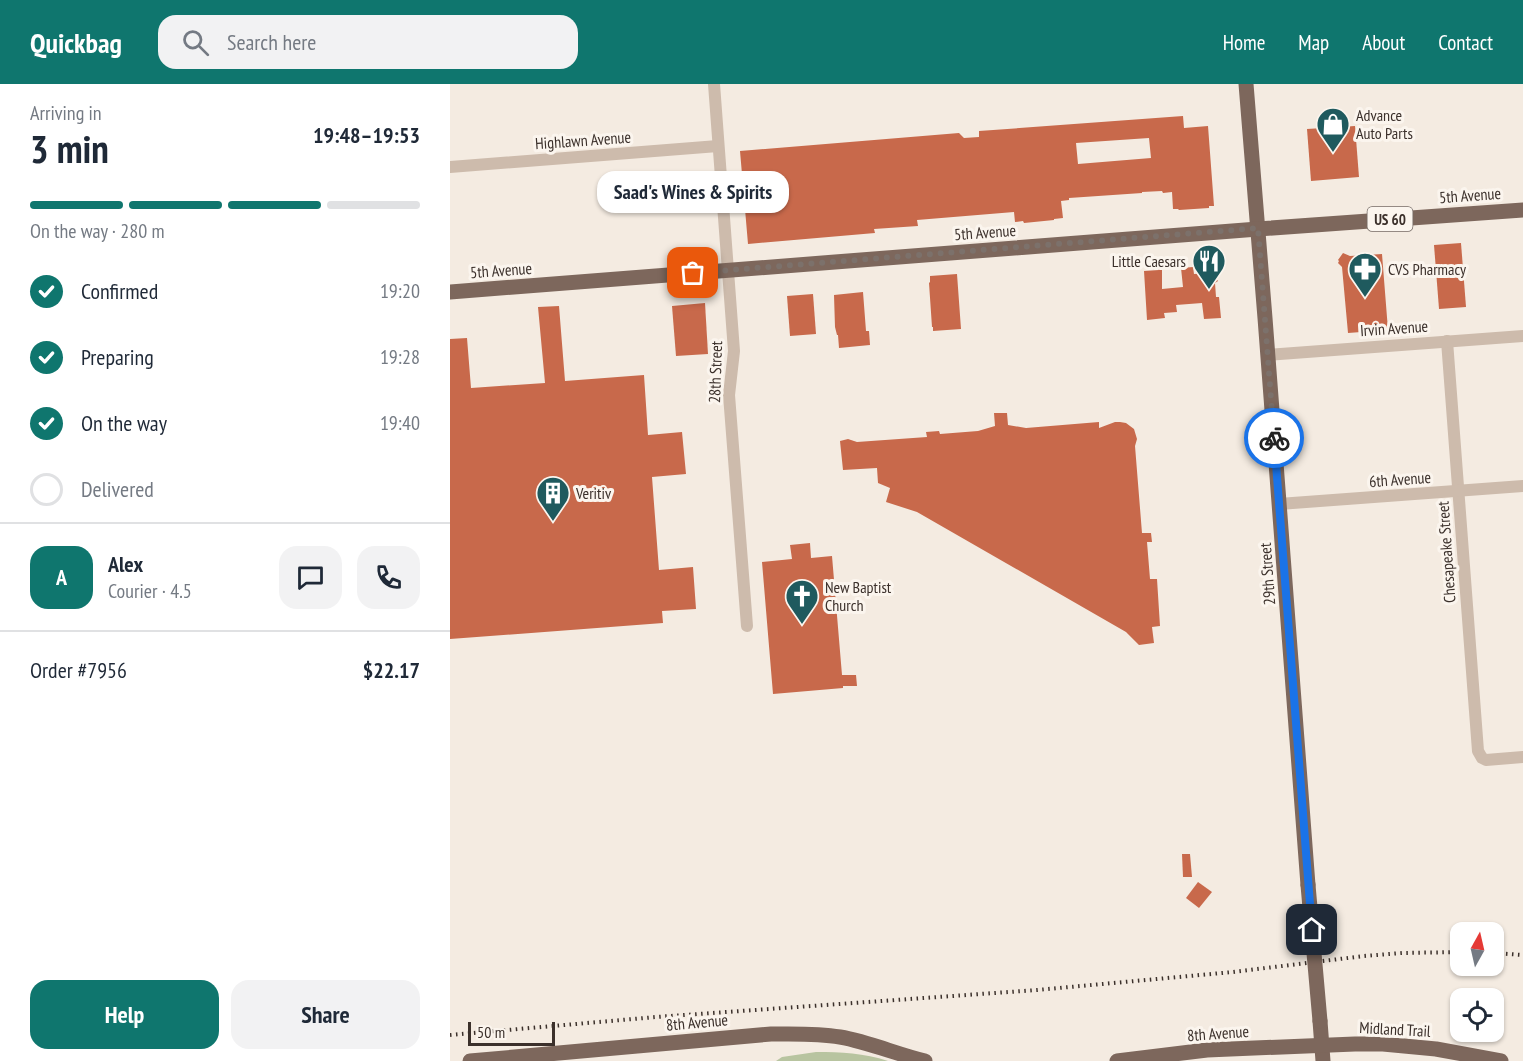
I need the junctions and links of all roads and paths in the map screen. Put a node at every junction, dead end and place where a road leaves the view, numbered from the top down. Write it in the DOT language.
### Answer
graph roads {
  1 [pos="714,84"];
  2 [pos="1246,84"];
  3 [pos="718,146"];
  4 [pos="450,167"];
  5 [pos="1523,210"];
  6 [pos="1258,228"];
  7 [pos="728,270"];
  8 [pos="450,292"];
  9 [pos="1523,336"];
  10 [pos="1447,341"];
  11 [pos="1268,355"];
  12 [pos="1523,486"];
  13 [pos="1458,490"];
  14 [pos="1280,504"];
  15 [pos="747,626"];
  16 [pos="1523,758"];
  17 [pos="1323,1053"];
  18 [pos="470,1061"];
  19 [pos="925,1061"];
  20 [pos="1117,1061"];
  21 [pos="1501,1061"];
  1 -- 3 [label="street, 28th Street"];
  2 -- 6 [label="main road, 29th Street"];
  3 -- 4 [label="street, Highlawn Avenue"];
  3 -- 7 [label="street, 28th Street"];
  5 -- 6 [label="main road, 5th Avenue / US 60"];
  6 -- 7 [label="main road, 5th Avenue / US 60"];
  6 -- 11 [label="main road, 29th Street"];
  7 -- 8 [label="main road, 5th Avenue / US 60"];
  7 -- 15 [label="street, 28th Street"];
  9 -- 10 [label="street, Irvin Avenue"];
  10 -- 11 [label="street, Irvin Avenue"];
  10 -- 13 [label="street, Chesapeake Street"];
  11 -- 14 [label="main road, 29th Street"];
  12 -- 13 [label="street, 6th Avenue"];
  13 -- 14 [label="street, 6th Avenue"];
  13 -- 16 [label="street, Chesapeake Street"];
  14 -- 17 [label="main road, 29th Street, bridge"];
  17 -- 20 [label="main road, 8th Avenue"];
  17 -- 21 [label="main road, Midland Trail"];
  18 -- 19 [label="main road, 8th Avenue"];
}
